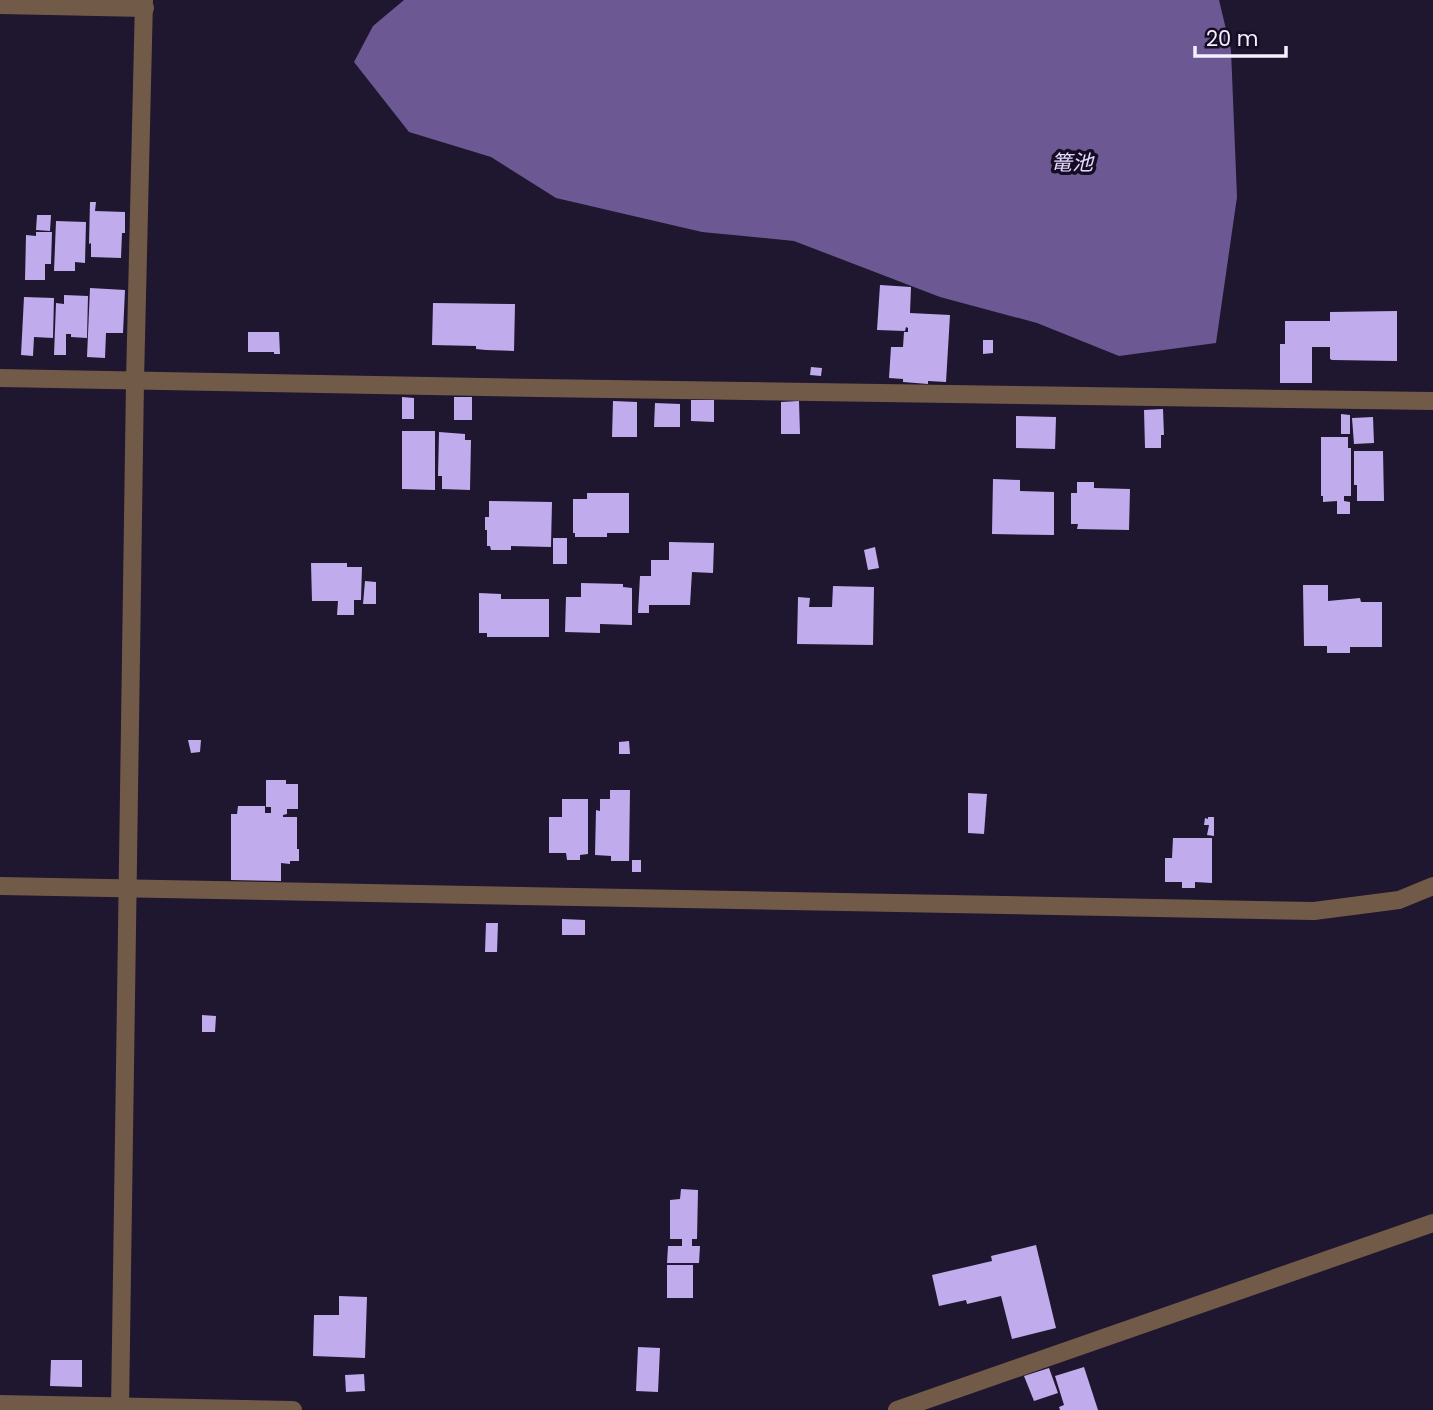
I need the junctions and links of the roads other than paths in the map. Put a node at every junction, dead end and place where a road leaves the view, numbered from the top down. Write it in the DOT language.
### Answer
graph roads {
  1 [pos="144,4"];
  2 [pos="0,5"];
  3 [pos="0,378"];
  4 [pos="135,381"];
  5 [pos="1433,401"];
  6 [pos="0,886"];
  7 [pos="1433,886"];
  8 [pos="128,888"];
  9 [pos="1433,1223"];
  10 [pos="0,1404"];
  11 [pos="120,1408"];
  12 [pos="293,1410"];
  13 [pos="897,1410"];
  1 -- 2 [label="street"];
  1 -- 4 [label="street"];
  3 -- 4 [label="street"];
  4 -- 5 [label="street"];
  4 -- 8 [label="street"];
  6 -- 8 [label="street"];
  7 -- 8 [label="street"];
  8 -- 11 [label="street"];
  9 -- 13 [label="street"];
  10 -- 11 [label="street"];
  11 -- 12 [label="street"];
}
